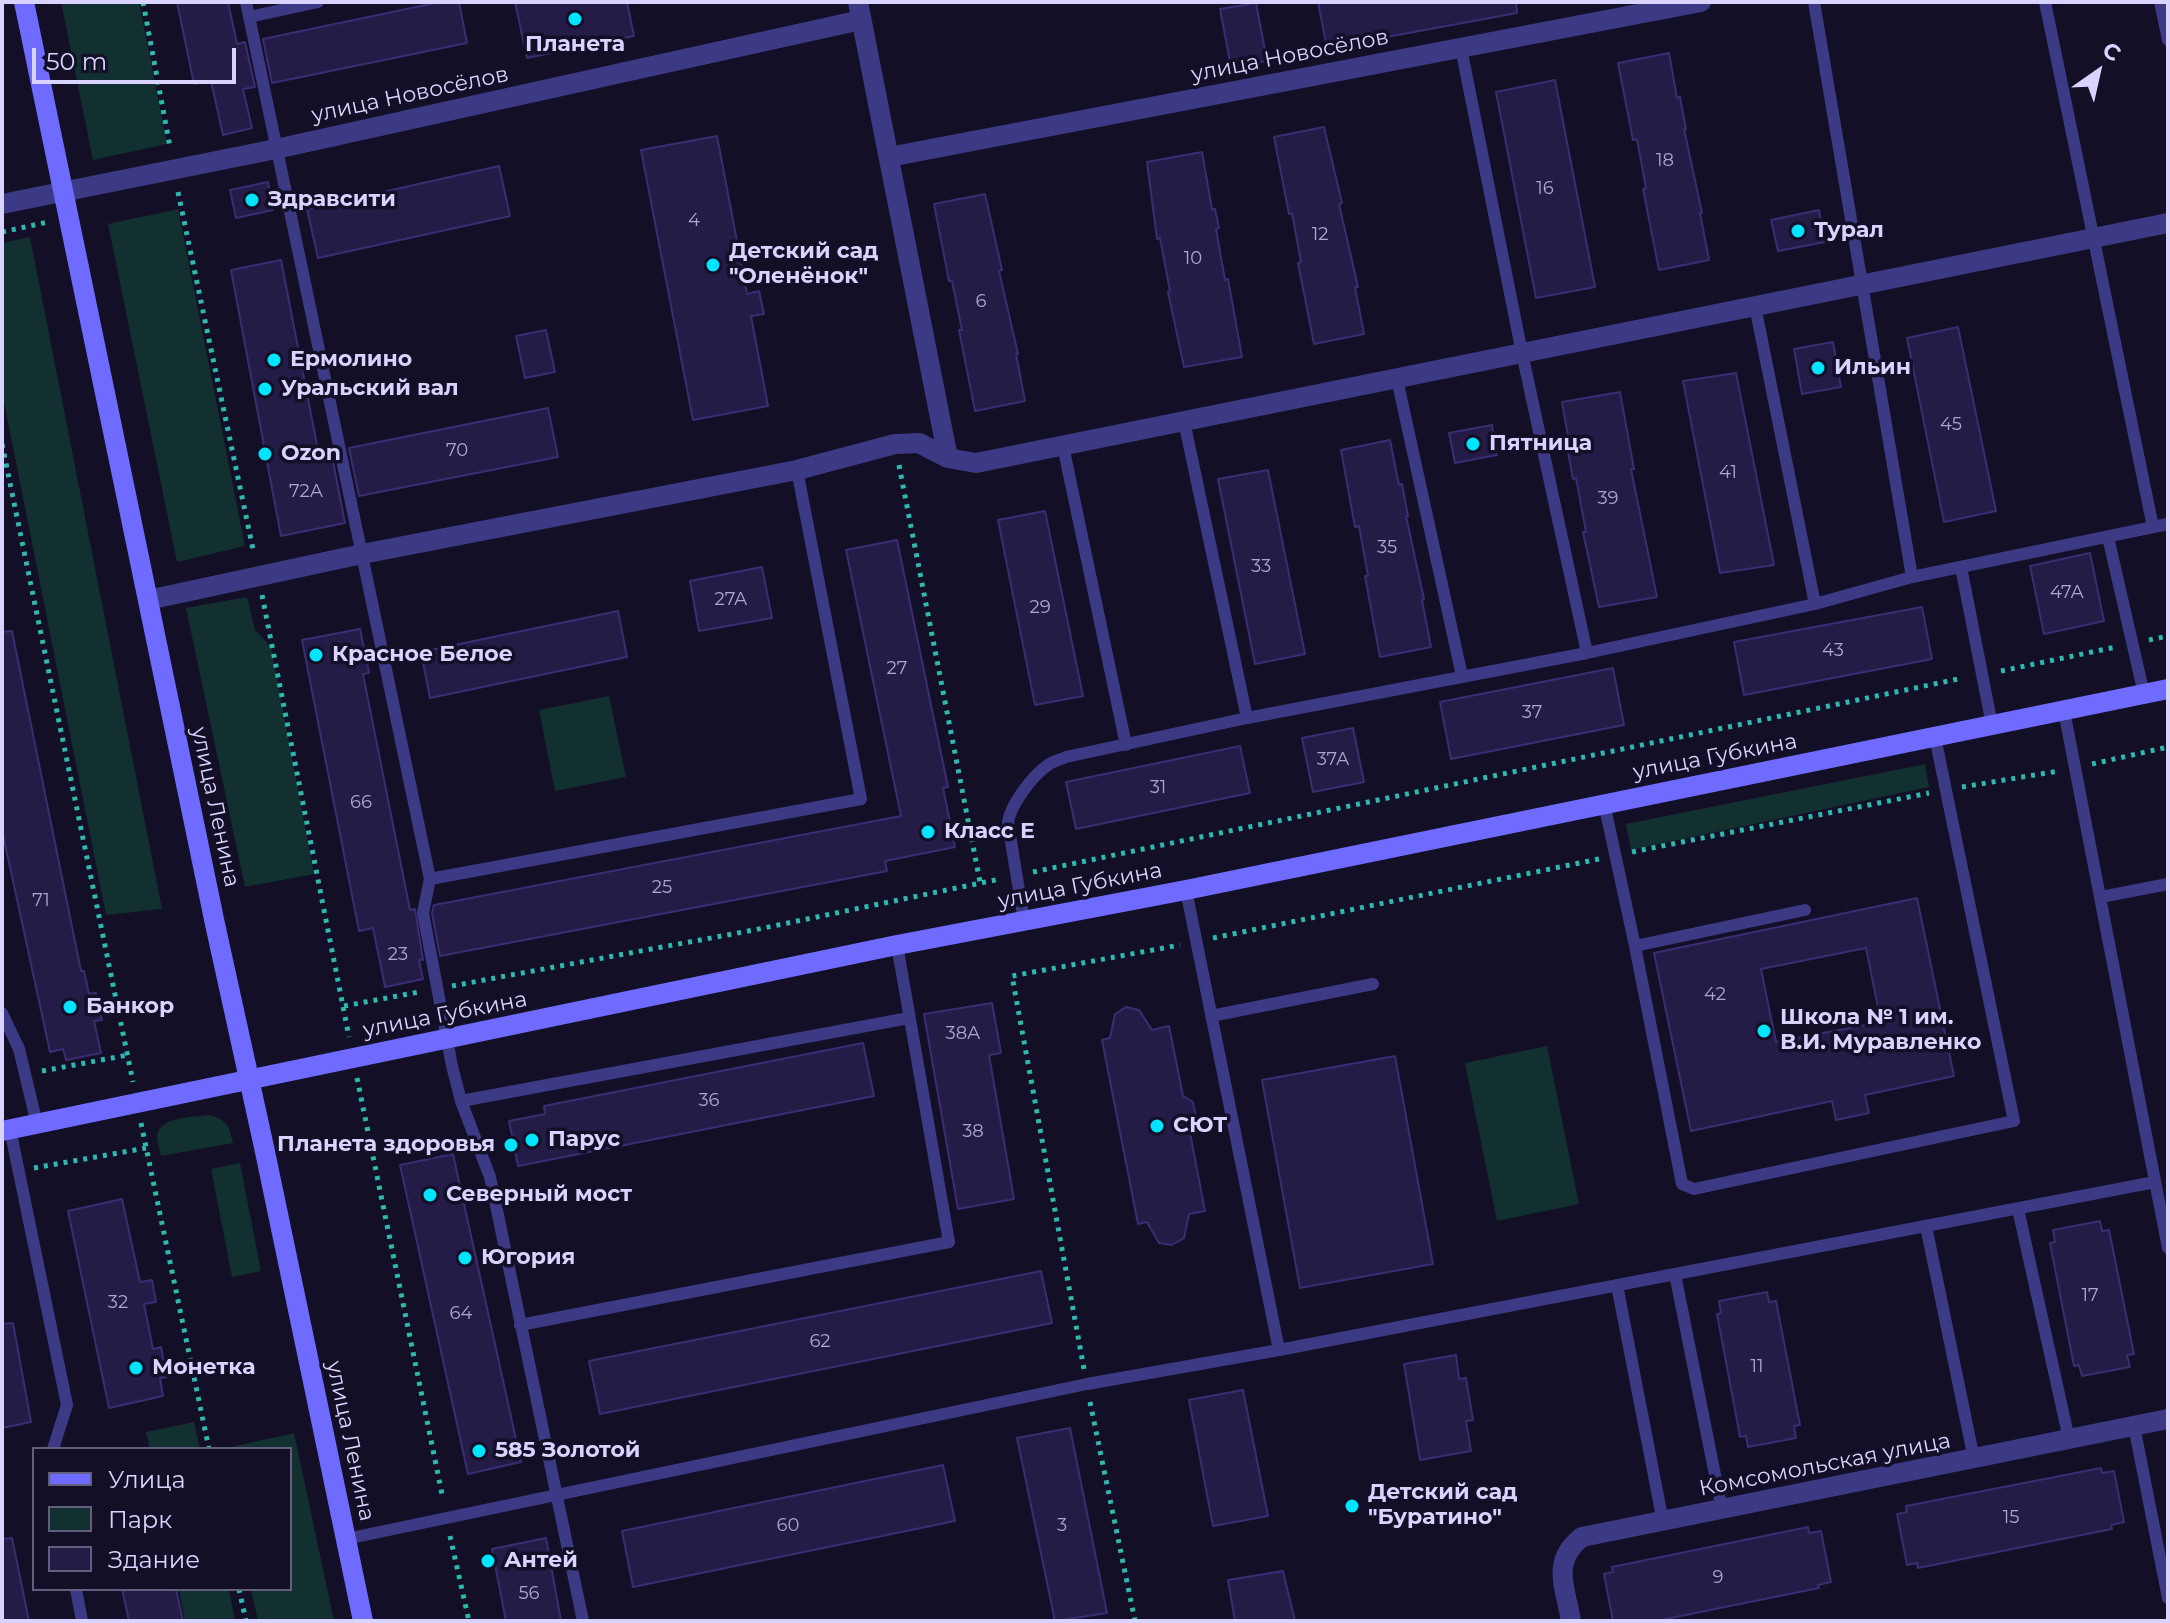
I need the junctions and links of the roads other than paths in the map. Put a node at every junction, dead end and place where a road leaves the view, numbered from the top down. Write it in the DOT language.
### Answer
graph roads {
  1 [pos="24,2"];
  2 [pos="246,2"];
  3 [pos="318,2"];
  4 [pos="1701,2"];
  5 [pos="1814,2"];
  6 [pos="2045,2"];
  7 [pos="2160,2"];
  8 [pos="860,11"];
  9 [pos="249,17"];
  10 [pos="2168,40"];
  11 [pos="1461,48"];
  12 [pos="276,149"];
  13 [pos="889,157"];
  14 [pos="62,192"];
  15 [pos="2,204"];
  16 [pos="2168,223"];
  17 [pos="2093,239"];
  18 [pos="1862,285"];
  19 [pos="1755,306"];
  20 [pos="1522,353"];
  21 [pos="1397,379"];
  22 [pos="1184,421"];
  23 [pos="1063,446"];
  24 [pos="948,458"];
  25 [pos="797,470"];
  26 [pos="2168,524"];
  27 [pos="2153,527"];
  28 [pos="2108,537"];
  29 [pos="362,554"];
  30 [pos="1961,567"];
  31 [pos="1912,577"];
  32 [pos="148,600"];
  33 [pos="1815,604"];
  34 [pos="1587,653"];
  35 [pos="1462,676"];
  36 [pos="2168,689"];
  37 [pos="2144,694"];
  38 [pos="2064,711"];
  39 [pos="1247,718"];
  40 [pos="1992,725"];
  41 [pos="1935,737"];
  42 [pos="1126,745"];
  43 [pos="1604,803"];
  44 [pos="430,879"];
  45 [pos="2168,884"];
  46 [pos="1186,890"];
  47 [pos="2101,897"];
  48 [pos="1805,910"];
  49 [pos="1024,921"];
  50 [pos="897,945"];
  51 [pos="1635,946"];
  52 [pos="1373,984"];
  53 [pos="2,1013"];
  54 [pos="1211,1016"];
  55 [pos="909,1018"];
  56 [pos="448,1040"];
  57 [pos="249,1079"];
  58 [pos="461,1101"];
  59 [pos="37,1124"];
  60 [pos="6,1130"];
  61 [pos="2155,1182"];
  62 [pos="2018,1209"];
  63 [pos="1926,1226"];
  64 [pos="2168,1248"];
  65 [pos="1675,1274"];
  66 [pos="1617,1285"];
  67 [pos="520,1325"];
  68 [pos="1279,1350"];
  69 [pos="2168,1419"];
  70 [pos="2134,1426"];
  71 [pos="2069,1439"];
  72 [pos="54,1447"];
  73 [pos="1974,1459"];
  74 [pos="557,1494"];
  75 [pos="1722,1510"];
  76 [pos="1663,1522"];
  77 [pos="346,1539"];
  78 [pos="76,1591"];
  79 [pos="2168,1598"];
  80 [pos="82,1621"];
  81 [pos="363,1621"];
  82 [pos="583,1621"];
  83 [pos="1571,1621"];
  1 -- 14 [label="street, улица Ленина"];
  2 -- 9 [label="lane"];
  3 -- 9 [label="lane"];
  4 -- 11 [label="street, улица Новосёлов"];
  5 -- 18 [label="lane"];
  6 -- 17 [label="lane"];
  7 -- 10 [label="lane"];
  8 -- 12 [label="street, улица Новосёлов"];
  8 -- 13 [label="street"];
  9 -- 12 [label="lane"];
  11 -- 13 [label="street, улица Новосёлов"];
  11 -- 20 [label="lane"];
  12 -- 14 [label="street, улица Новосёлов"];
  12 -- 29 [label="lane"];
  13 -- 24 [label="street"];
  14 -- 15 [label="street, улица Новосёлов"];
  14 -- 32 [label="street, улица Ленина"];
  16 -- 17 [label="street"];
  17 -- 18 [label="street"];
  17 -- 27 [label="lane"];
  18 -- 19 [label="street"];
  18 -- 31 [label="lane"];
  19 -- 20 [label="street"];
  19 -- 33 [label="lane"];
  20 -- 21 [label="street"];
  20 -- 34 [label="lane"];
  21 -- 22 [label="street"];
  21 -- 35 [label="lane"];
  22 -- 23 [label="street"];
  22 -- 39 [label="lane"];
  23 -- 24 [label="street"];
  23 -- 42 [label="lane"];
  24 -- 25 [label="street"];
  25 -- 29 [label="street"];
  25 -- 44 [label="lane"];
  26 -- 27 [label="lane"];
  27 -- 28 [label="lane"];
  28 -- 30 [label="lane"];
  28 -- 37 [label="lane"];
  29 -- 32 [label="street"];
  29 -- 44 [label="lane"];
  30 -- 31 [label="lane"];
  30 -- 40 [label="lane"];
  31 -- 33 [label="lane"];
  32 -- 57 [label="street, улица Ленина"];
  33 -- 34 [label="lane"];
  34 -- 35 [label="lane"];
  35 -- 39 [label="lane"];
  36 -- 37 [label="street, улица Губкина"];
  37 -- 38 [label="street, улица Губкина"];
  38 -- 40 [label="street, улица Губкина"];
  38 -- 47 [label="lane"];
  39 -- 42 [label="lane"];
  40 -- 41 [label="street, улица Губкина"];
  41 -- 43 [label="street, улица Губкина"];
  41 -- 51 [label="lane"];
  42 -- 49 [label="lane"];
  43 -- 46 [label="street, улица Губкина"];
  43 -- 51 [label="lane"];
  44 -- 56 [label="lane"];
  45 -- 47 [label="lane"];
  46 -- 49 [label="street, улица Губкина"];
  46 -- 54 [label="lane"];
  47 -- 61 [label="lane"];
  48 -- 51 [label="lane"];
  49 -- 50 [label="street, улица Губкина"];
  50 -- 55 [label="lane"];
  50 -- 56 [label="street, улица Губкина"];
  52 -- 54 [label="lane"];
  53 -- 59 [label="lane"];
  54 -- 68 [label="lane"];
  55 -- 58 [label="lane"];
  55 -- 67 [label="lane"];
  56 -- 57 [label="street, улица Губкина"];
  56 -- 58 [label="lane"];
  57 -- 59 [label="street, улица Губкина"];
  57 -- 77 [label="street, улица Ленина"];
  58 -- 67 [label="lane"];
  59 -- 60 [label="street, улица Губкина"];
  60 -- 72 [label="lane"];
  61 -- 62 [label="lane"];
  61 -- 64 [label="lane"];
  62 -- 63 [label="lane"];
  62 -- 71 [label="lane"];
  63 -- 65 [label="lane"];
  63 -- 73 [label="lane"];
  65 -- 66 [label="lane"];
  65 -- 75 [label="lane"];
  66 -- 68 [label="lane"];
  66 -- 76 [label="lane"];
  67 -- 74 [label="lane"];
  68 -- 74 [label="lane"];
  69 -- 70 [label="street, Комсомольская улица"];
  70 -- 71 [label="street, Комсомольская улица"];
  70 -- 79 [label="lane"];
  71 -- 73 [label="street, Комсомольская улица"];
  73 -- 75 [label="street, Комсомольская улица"];
  74 -- 77 [label="lane"];
  74 -- 82 [label="lane"];
  75 -- 76 [label="street, Комсомольская улица"];
  76 -- 83 [label="street, Комсомольская улица"];
  77 -- 81 [label="street, улица Ленина"];
  78 -- 80 [label="lane"];
}
